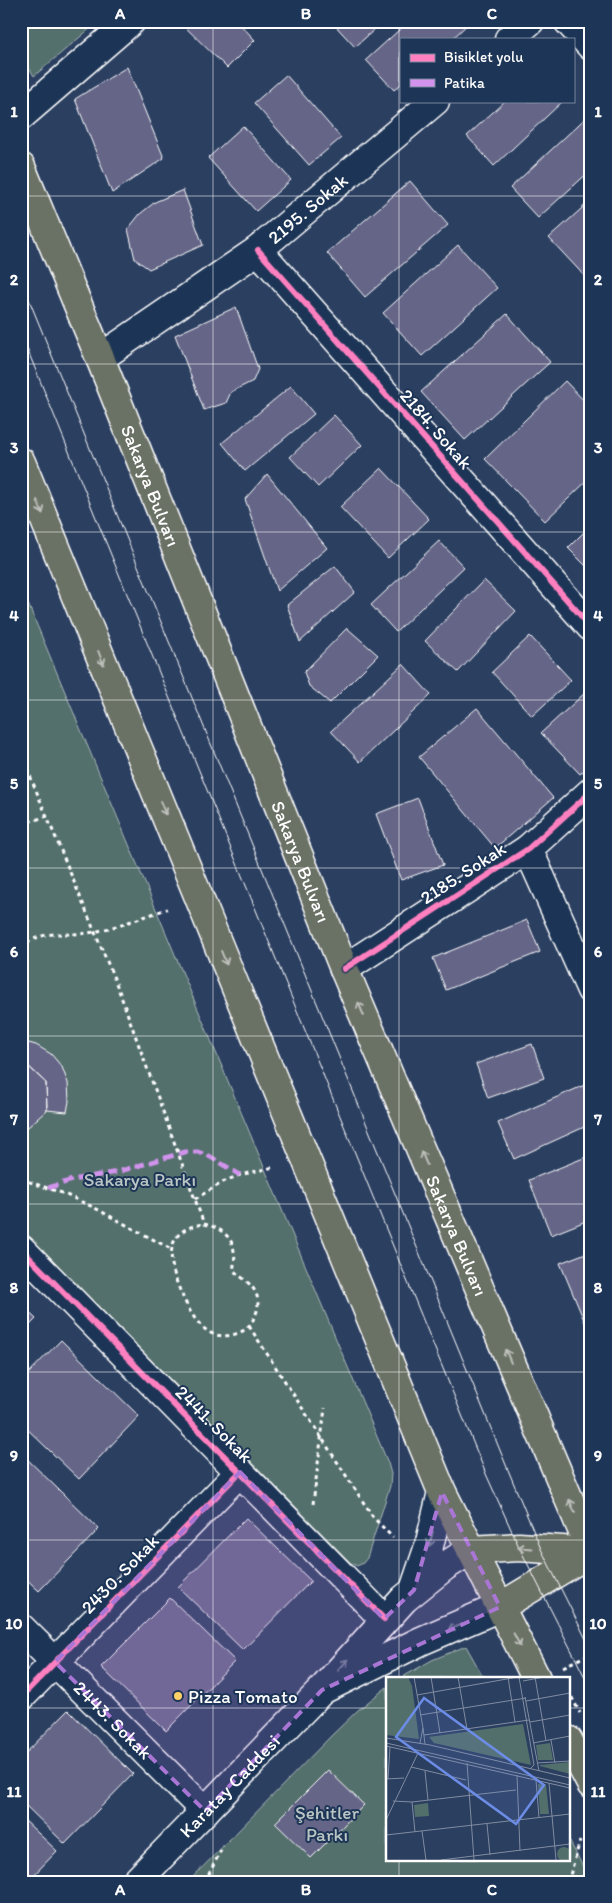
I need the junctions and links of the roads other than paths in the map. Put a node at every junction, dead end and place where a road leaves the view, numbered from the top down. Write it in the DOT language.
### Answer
graph roads {
  1 [pos="131,21"];
  2 [pos="530,21"];
  3 [pos="568,21"];
  4 [pos="510,38"];
  5 [pos="591,46"];
  6 [pos="434,102"];
  7 [pos="21,116"];
  8 [pos="21,167"];
  9 [pos="258,250"];
  10 [pos="100,358"];
  11 [pos="21,462"];
  12 [pos="591,627"];
  13 [pos="591,792"];
  14 [pos="528,849"];
  15 [pos="344,969"];
  16 [pos="591,990"];
  17 [pos="21,1249"];
  18 [pos="240,1472"];
  19 [pos="442,1492"];
  20 [pos="471,1550"];
  21 [pos="591,1552"];
  22 [pos="414,1590"];
  23 [pos="500,1607"];
  24 [pos="384,1619"];
  25 [pos="21,1628"];
  26 [pos="55,1662"];
  27 [pos="547,1674"];
  28 [pos="322,1690"];
  29 [pos="21,1697"];
  30 [pos="570,1744"];
  31 [pos="591,1784"];
  32 [pos="205,1811"];
  33 [pos="136,1882"];
  1 -- 7 [label="street"];
  2 -- 4 [label="street"];
  3 -- 5 [label="street"];
  6 -- 9 [label="street, 2195. Sokak"];
  8 -- 10 [label="main road, Sakarya Bulvarı"];
  9 -- 10 [label="street, 2195. Sokak"];
  9 -- 12 [label="street, 2184. Sokak"];
  10 -- 15 [label="main road, Sakarya Bulvarı"];
  11 -- 19 [label="main road, one-way"];
  13 -- 14 [label="street, 2185. Sokak"];
  14 -- 15 [label="street, 2185. Sokak"];
  14 -- 16 [label="street"];
  21 -- 15 [label="main road, Sakarya Bulvarı, one-way"];
  17 -- 18 [label="street, 2441. Sokak"];
  18 -- 24 [label="street, 2441. Sokak"];
  18 -- 26 [label="street, 2430. Sokak"];
  19 -- 20 [label="main road"];
  19 -- 22 [label="street, one-way"];
  21 -- 20 [label="main road, one-way"];
  20 -- 22 [label="street, Karatay Caddesi"];
  20 -- 23 [label="main road"];
  21 -- 23 [label="main road"];
  22 -- 24 [label="street, Karatay Caddesi"];
  23 -- 27 [label="main road, one-way"];
  23 -- 28 [label="street, Karatay Caddesi, one-way"];
  28 -- 24 [label="street, Karatay Caddesi, one-way"];
  25 -- 26 [label="street, 2443. Sokak"];
  26 -- 29 [label="street, 2430. Sokak"];
  26 -- 32 [label="street, 2443. Sokak"];
  28 -- 32 [label="street, Karatay Caddesi"];
  30 -- 31 [label="main road"];
  32 -- 33 [label="street, Karatay Caddesi"];
}
